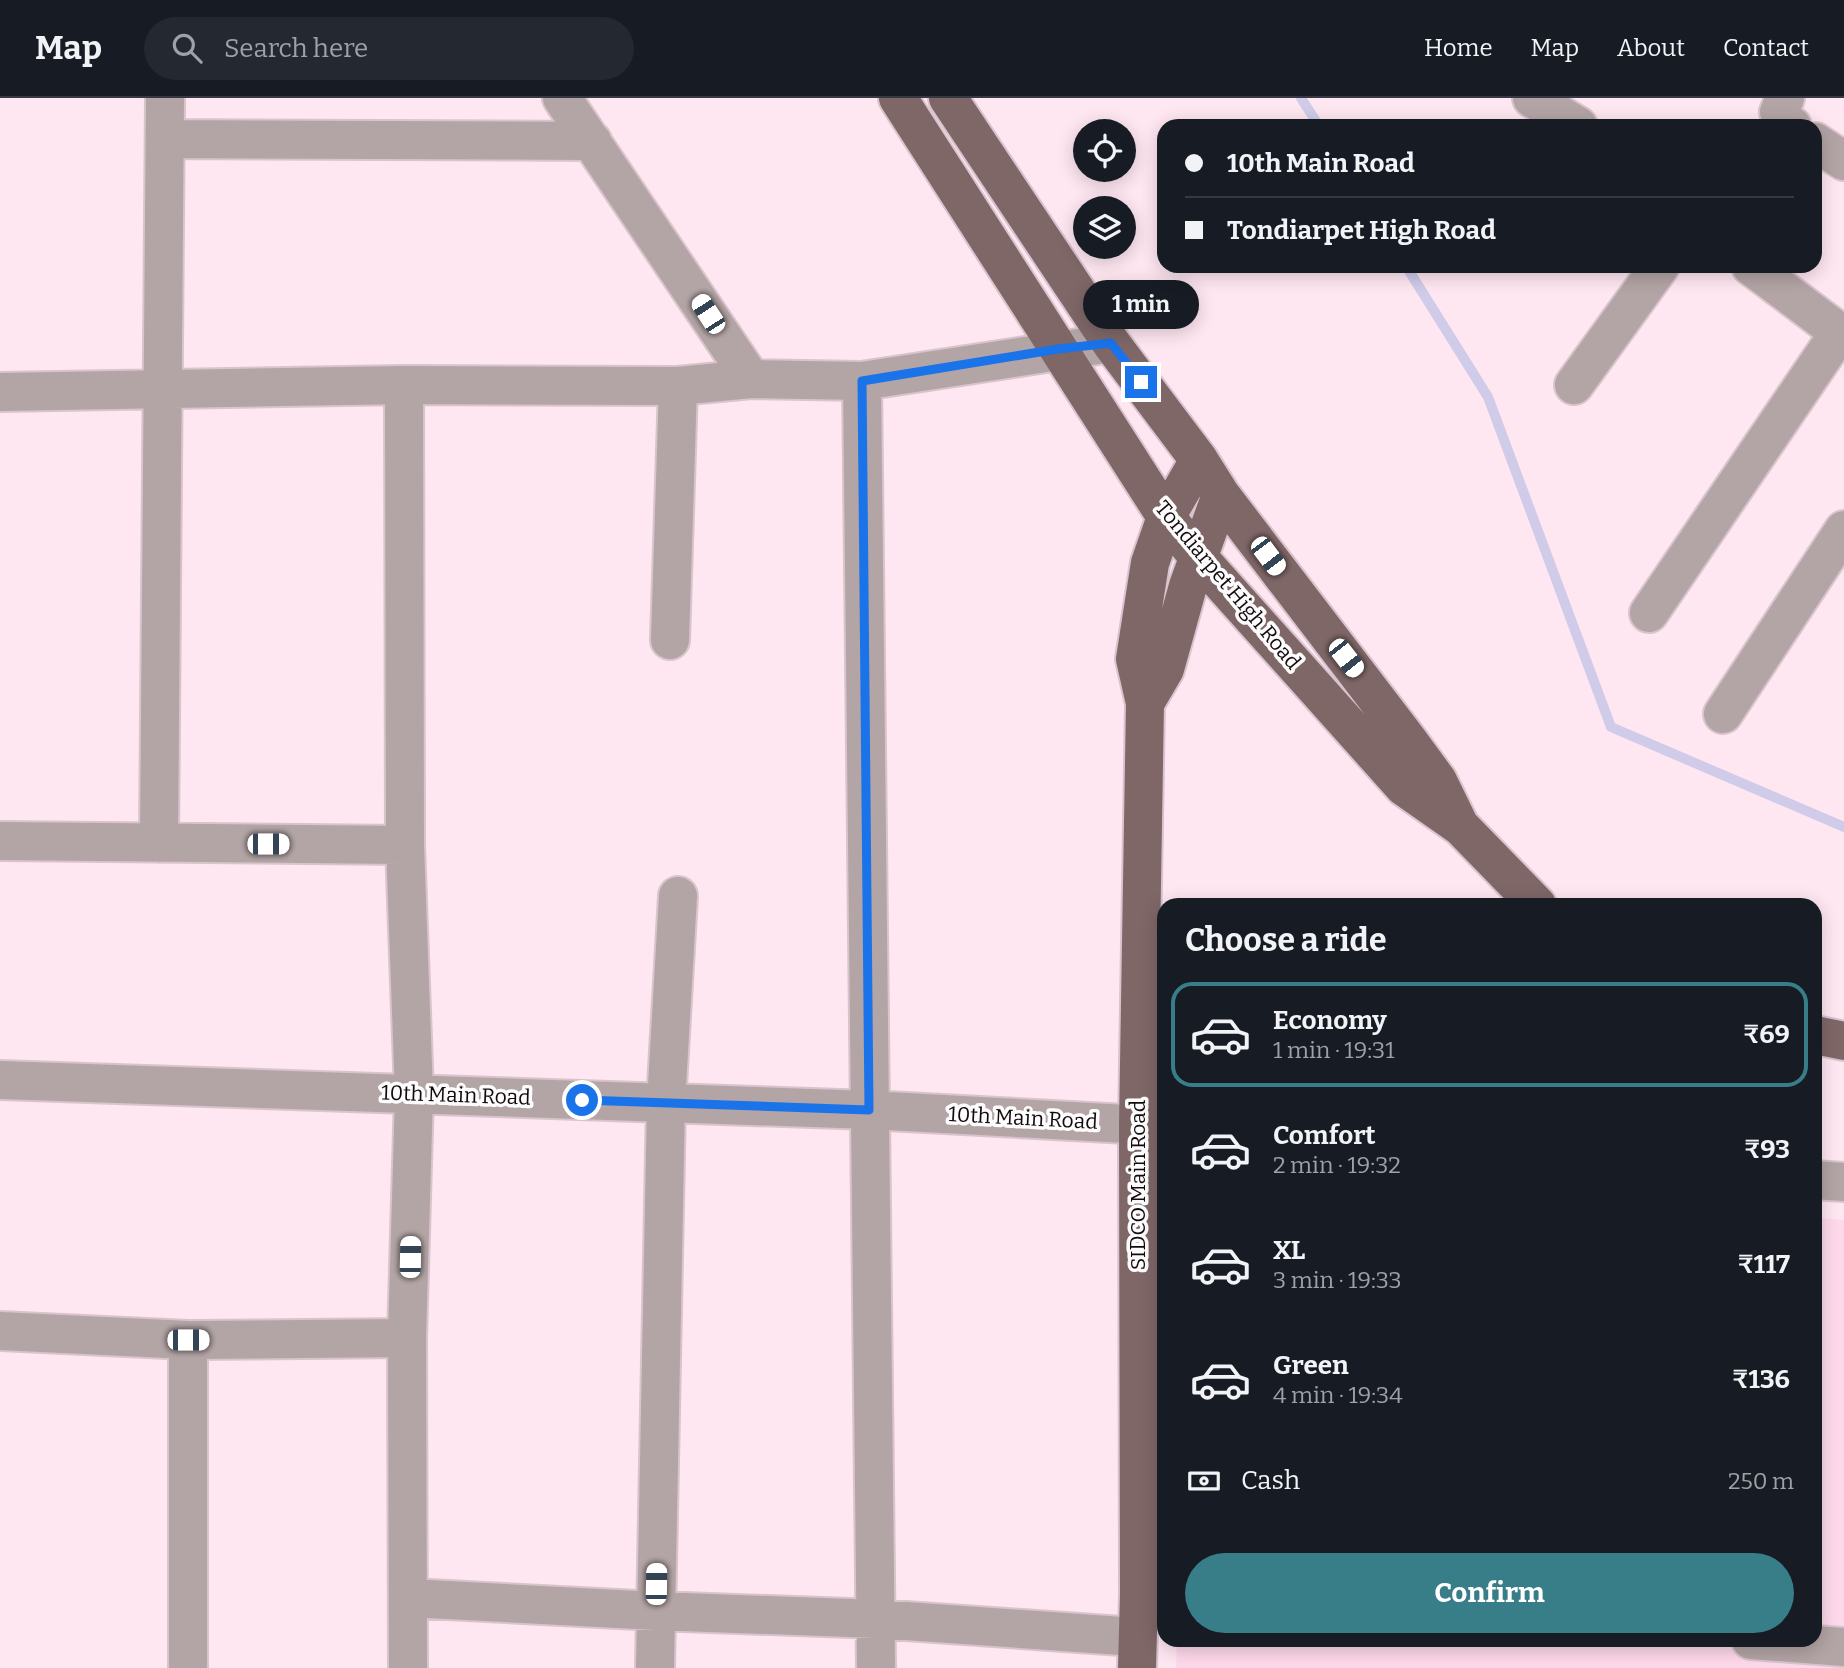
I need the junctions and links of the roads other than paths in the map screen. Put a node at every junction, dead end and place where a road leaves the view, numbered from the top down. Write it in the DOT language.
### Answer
graph roads {
  1 [pos="165,98"];
  2 [pos="562,98"];
  3 [pos="898,98"];
  4 [pos="948,98"];
  5 [pos="1532,98"];
  6 [pos="1588,98"];
  7 [pos="1786,98"];
  8 [pos="1569,119"];
  9 [pos="1583,119"];
  10 [pos="1782,119"];
  11 [pos="166,139"];
  12 [pos="592,141"];
  13 [pos="1822,147"];
  14 [pos="1844,162"];
  15 [pos="1655,273"];
  16 [pos="1760,273"];
  17 [pos="1842,334"];
  18 [pos="1111,343"];
  19 [pos="1058,349"];
  20 [pos="751,379"];
  21 [pos="862,381"];
  22 [pos="1574,384"];
  23 [pos="404,385"];
  24 [pos="678,386"];
  25 [pos="164,390"];
  26 [pos="0,392"];
  27 [pos="1199,460"];
  28 [pos="1221,495"];
  29 [pos="1166,517"];
  30 [pos="1844,530"];
  31 [pos="1199,558"];
  32 [pos="1649,613"];
  33 [pos="670,640"];
  34 [pos="1145,703"];
  35 [pos="1723,714"];
  36 [pos="1461,827"];
  37 [pos="0,841"];
  38 [pos="159,843"];
  39 [pos="405,845"];
  40 [pos="678,896"];
  41 [pos="1530,898"];
  42 [pos="1822,1036"];
  43 [pos="1844,1041"];
  44 [pos="0,1080"];
  45 [pos="414,1094"];
  46 [pos="666,1103"];
  47 [pos="869,1110"];
  48 [pos="1151,1125"];
  49 [pos="1822,1180"];
  50 [pos="1844,1182"];
  51 [pos="0,1331"];
  52 [pos="407,1338"];
  53 [pos="188,1340"];
  54 [pos="1152,1595"];
  55 [pos="410,1598"];
  56 [pos="656,1611"];
  57 [pos="877,1619"];
  58 [pos="1822,1645"];
  59 [pos="1844,1647"];
  60 [pos="1136,1652"];
  61 [pos="188,1668"];
  62 [pos="408,1668"];
  63 [pos="655,1668"];
  64 [pos="876,1668"];
  1 -- 11 [label="street"];
  2 -- 12 [label="street"];
  3 -- 19 [label="main road, Tondiarpet High Road"];
  4 -- 18 [label="main road, Tondiarpet High Road"];
  5 -- 8 [label="street"];
  6 -- 9 [label="street"];
  7 -- 10 [label="street"];
  11 -- 12 [label="street"];
  11 -- 25 [label="street"];
  12 -- 20 [label="street"];
  13 -- 14 [label="street"];
  15 -- 22 [label="street"];
  16 -- 17 [label="street"];
  17 -- 32 [label="street"];
  18 -- 19 [label="street"];
  18 -- 27 [label="main road, Tondiarpet High Road"];
  19 -- 21 [label="street"];
  19 -- 29 [label="main road, Tondiarpet High Road"];
  20 -- 21 [label="street"];
  20 -- 24 [label="street"];
  21 -- 47 [label="street"];
  23 -- 24 [label="street"];
  23 -- 25 [label="street"];
  23 -- 39 [label="street"];
  24 -- 33 [label="street"];
  25 -- 26 [label="street"];
  25 -- 38 [label="street"];
  27 -- 28 [label="main road, Tondiarpet High Road"];
  27 -- 29 [label="main road, SIDCO Main Road"];
  28 -- 31 [label="main road, SIDCO Main Road"];
  28 -- 36 [label="main road, Tondiarpet High Road"];
  29 -- 31 [label="main road, Tondiarpet High Road"];
  29 -- 34 [label="main road, SIDCO Main Road"];
  30 -- 35 [label="street"];
  31 -- 34 [label="main road, SIDCO Main Road"];
  31 -- 36 [label="main road, Tondiarpet High Road"];
  34 -- 48 [label="main road, SIDCO Main Road"];
  36 -- 41 [label="main road, Tondiarpet High Road"];
  37 -- 38 [label="street"];
  38 -- 39 [label="street"];
  39 -- 45 [label="street"];
  40 -- 46 [label="street"];
  42 -- 43 [label="main road"];
  44 -- 45 [label="street, 10th Main Road"];
  45 -- 46 [label="street, 10th Main Road"];
  45 -- 52 [label="street"];
  46 -- 47 [label="street, 10th Main Road"];
  46 -- 56 [label="street"];
  47 -- 48 [label="street, 10th Main Road"];
  47 -- 57 [label="street"];
  48 -- 54 [label="main road, SIDCO Main Road"];
  49 -- 50 [label="street"];
  51 -- 53 [label="street"];
  52 -- 53 [label="street"];
  52 -- 55 [label="street"];
  53 -- 61 [label="street"];
  54 -- 60 [label="main road, SIDCO Main Road"];
  55 -- 56 [label="street"];
  55 -- 62 [label="street"];
  56 -- 57 [label="street"];
  56 -- 63 [label="street"];
  57 -- 60 [label="street"];
  57 -- 64 [label="street"];
  58 -- 59 [label="street"];
}
